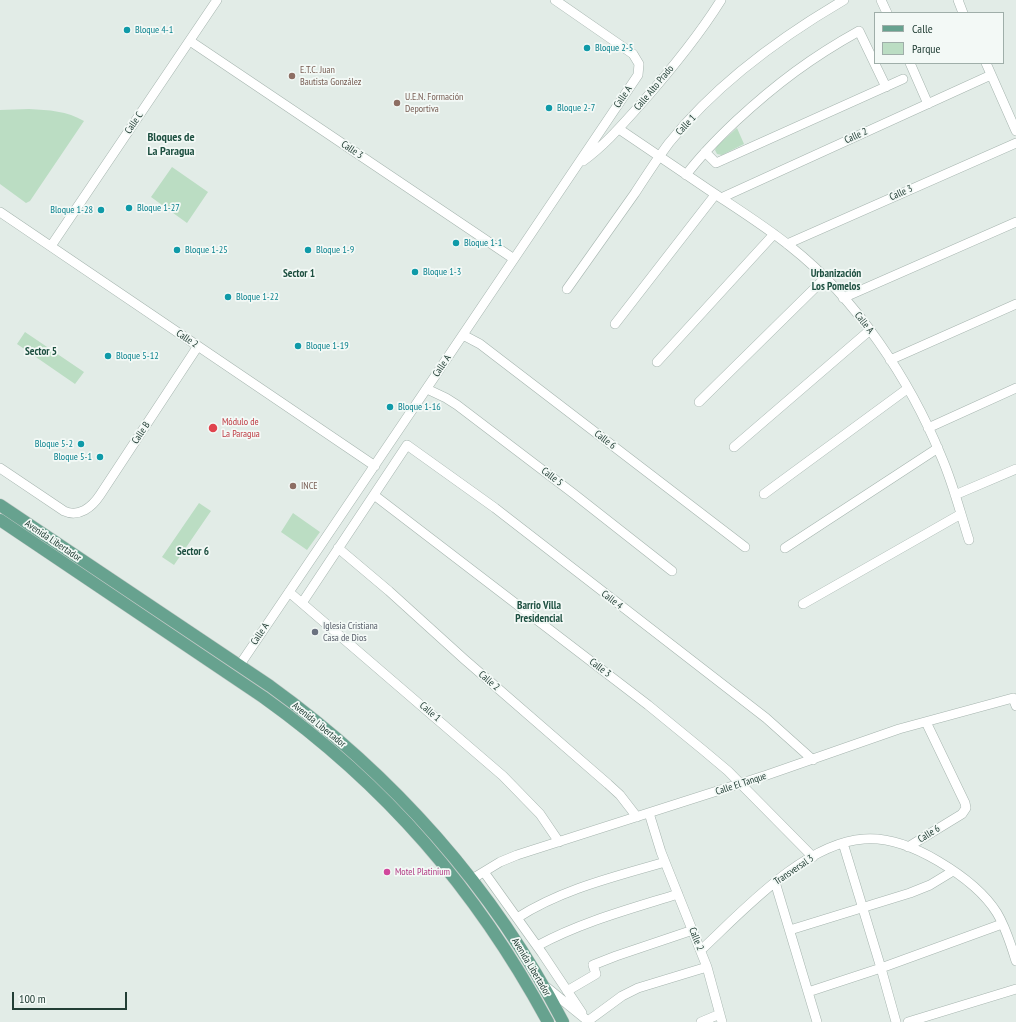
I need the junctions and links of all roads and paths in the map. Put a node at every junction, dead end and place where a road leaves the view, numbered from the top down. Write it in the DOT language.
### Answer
graph roads {
  1 [pos="217,0"];
  2 [pos="555,0"];
  3 [pos="721,0"];
  4 [pos="844,0"];
  5 [pos="881,0"];
  6 [pos="958,0"];
  7 [pos="887,12"];
  8 [pos="964,12"];
  9 [pos="190,41"];
  10 [pos="874,62"];
  11 [pos="875,64"];
  12 [pos="910,64"];
  13 [pos="986,64"];
  14 [pos="991,75"];
  15 [pos="903,80"];
  16 [pos="886,87"];
  17 [pos="928,104"];
  18 [pos="619,128"];
  19 [pos="1016,131"];
  20 [pos="1016,143"];
  21 [pos="706,152"];
  22 [pos="660,157"];
  23 [pos="577,166"];
  24 [pos="686,175"];
  25 [pos="718,196"];
  26 [pos="0,212"];
  27 [pos="1016,222"];
  28 [pos="774,234"];
  29 [pos="787,244"];
  30 [pos="51,246"];
  31 [pos="514,259"];
  32 [pos="825,278"];
  33 [pos="567,289"];
  34 [pos="843,298"];
  35 [pos="1016,304"];
  36 [pos="615,324"];
  37 [pos="870,330"];
  38 [pos="464,335"];
  39 [pos="198,346"];
  40 [pos="890,360"];
  41 [pos="658,362"];
  42 [pos="907,388"];
  43 [pos="1016,388"];
  44 [pos="427,389"];
  45 [pos="699,402"];
  46 [pos="928,428"];
  47 [pos="734,447"];
  48 [pos="938,448"];
  49 [pos="377,462"];
  50 [pos="0,468"];
  51 [pos="392,468"];
  52 [pos="1016,469"];
  53 [pos="764,494"];
  54 [pos="374,495"];
  55 [pos="955,495"];
  56 [pos="0,505"];
  57 [pos="347,506"];
  58 [pos="961,514"];
  59 [pos="360,516"];
  60 [pos="0,520"];
  61 [pos="969,540"];
  62 [pos="745,547"];
  63 [pos="338,548"];
  64 [pos="785,548"];
  65 [pos="672,571"];
  66 [pos="289,592"];
  67 [pos="302,603"];
  68 [pos="803,604"];
  69 [pos="239,666"];
  70 [pos="232,676"];
  71 [pos="1015,702"];
  72 [pos="926,722"];
  73 [pos="813,760"];
  74 [pos="740,784"];
  75 [pos="649,813"];
  76 [pos="637,817"];
  77 [pos="559,842"];
  78 [pos="842,843"];
  79 [pos="908,846"];
  80 [pos="813,856"];
  81 [pos="665,862"];
  82 [pos="953,871"];
  83 [pos="484,872"];
  84 [pos="472,879"];
  85 [pos="775,882"];
  86 [pos="678,894"];
  87 [pos="862,907"];
  88 [pos="517,918"];
  89 [pos="1002,924"];
  90 [pos="693,930"];
  91 [pos="790,930"];
  92 [pos="536,946"];
  93 [pos="701,950"];
  94 [pos="1016,961"];
  95 [pos="707,967"];
  96 [pos="881,968"];
  97 [pos="543,985"];
  98 [pos="1016,989"];
  99 [pos="567,991"];
  100 [pos="808,992"];
  101 [pos="721,1018"];
  102 [pos="588,1021"];
  103 [pos="548,1022"];
  104 [pos="563,1022"];
  105 [pos="701,1022"];
  106 [pos="817,1022"];
  107 [pos="896,1022"];
  108 [pos="908,1022"];
  1 -- 9 [label="street, Calle C"];
  2 -- 23 [label="street, Calle A"];
  3 -- 18 [label="street, Calle Alto Prado"];
  4 -- 22 [label="street, Calle 1"];
  5 -- 7 [label="street"];
  6 -- 8 [label="street"];
  9 -- 30 [label="street, Calle C"];
  9 -- 31 [label="street, Calle 3"];
  10 -- 21 [label="street"];
  11 -- 16 [label="street"];
  12 -- 17 [label="street"];
  13 -- 14 [label="street"];
  14 -- 17 [label="street, Calle 2"];
  14 -- 19 [label="street"];
  15 -- 16 [label="street"];
  16 -- 21 [label="street"];
  17 -- 25 [label="street, Calle 2"];
  18 -- 22 [label="street, Calle A"];
  18 -- 23 [label="street, Calle Alto Prado"];
  20 -- 29 [label="street, Calle 3"];
  21 -- 24 [label="street"];
  22 -- 24 [label="street, Calle A"];
  22 -- 33 [label="street, Calle 1"];
  23 -- 31 [label="street, Calle A"];
  24 -- 25 [label="street, Calle A"];
  25 -- 28 [label="street, Calle A"];
  25 -- 36 [label="street, Calle 2"];
  26 -- 30 [label="street, Calle 2"];
  27 -- 34 [label="street"];
  28 -- 29 [label="street, Calle A"];
  28 -- 41 [label="street"];
  29 -- 32 [label="street, Calle A"];
  30 -- 39 [label="street, Calle 2"];
  31 -- 38 [label="street, Calle A"];
  32 -- 34 [label="street, Calle A"];
  32 -- 45 [label="street"];
  34 -- 37 [label="street, Calle A"];
  35 -- 40 [label="street"];
  37 -- 40 [label="street, Calle A"];
  37 -- 47 [label="street"];
  38 -- 44 [label="street, Calle A"];
  38 -- 62 [label="street, Calle 6"];
  39 -- 49 [label="street, Calle 2"];
  39 -- 50 [label="street, Calle B"];
  40 -- 42 [label="street, Calle A"];
  42 -- 46 [label="street, Calle A"];
  42 -- 53 [label="street"];
  43 -- 46 [label="street"];
  44 -- 49 [label="street, Calle A"];
  44 -- 65 [label="street, Calle 5"];
  46 -- 48 [label="street, Calle A"];
  48 -- 55 [label="street, Calle A"];
  48 -- 64 [label="street"];
  49 -- 51 [label="street, Calle 2"];
  49 -- 57 [label="street, Calle A"];
  51 -- 54 [label="street"];
  51 -- 73 [label="street, Calle 4"];
  52 -- 55 [label="street"];
  54 -- 59 [label="street"];
  54 -- 74 [label="street, Calle 3"];
  55 -- 58 [label="street, Calle A"];
  56 -- 69 [label="main road, Avenida Libertador"];
  57 -- 59 [label="street"];
  57 -- 66 [label="street, Calle A"];
  58 -- 61 [label="street, Calle A"];
  58 -- 68 [label="street"];
  59 -- 63 [label="street"];
  60 -- 70 [label="main road, Avenida Libertador"];
  63 -- 67 [label="street"];
  63 -- 76 [label="street, Calle 2"];
  66 -- 67 [label="street, Calle 1"];
  66 -- 69 [label="street, Calle A"];
  67 -- 77 [label="street, Calle 1"];
  69 -- 70 [label="main road"];
  69 -- 84 [label="main road, Avenida Libertador"];
  70 -- 103 [label="main road, Avenida Libertador"];
  71 -- 72 [label="street, Calle El Tanque"];
  72 -- 73 [label="street, Calle El Tanque"];
  72 -- 79 [label="street, Calle 6"];
  73 -- 74 [label="street, Calle El Tanque"];
  74 -- 75 [label="street, Calle El Tanque"];
  74 -- 80 [label="street, Calle 3"];
  75 -- 76 [label="street, Calle El Tanque"];
  75 -- 81 [label="street, Calle 2"];
  76 -- 77 [label="street, Calle El Tanque"];
  77 -- 83 [label="street, Calle El Tanque"];
  78 -- 79 [label="street, Transversal 3"];
  78 -- 80 [label="street, Transversal 3"];
  78 -- 87 [label="street"];
  79 -- 82 [label="street, Calle 6"];
  80 -- 85 [label="street, Transversal 3"];
  81 -- 86 [label="street, Calle 2"];
  81 -- 88 [label="street"];
  82 -- 87 [label="street"];
  82 -- 89 [label="street, Calle 6"];
  83 -- 84 [label="street, Calle El Tanque"];
  83 -- 88 [label="street, Avenida Libertador"];
  84 -- 97 [label="main road, Avenida Libertador"];
  85 -- 91 [label="street"];
  85 -- 93 [label="street, Transversal 3"];
  86 -- 90 [label="street, Calle 2"];
  86 -- 92 [label="street"];
  87 -- 91 [label="street"];
  87 -- 96 [label="street"];
  88 -- 92 [label="street, Avenida Libertador"];
  89 -- 94 [label="street, Calle 6"];
  89 -- 96 [label="street"];
  90 -- 93 [label="street, Calle 2"];
  90 -- 99 [label="street"];
  91 -- 100 [label="street"];
  92 -- 99 [label="street, Avenida Libertador"];
  93 -- 95 [label="street, Calle 2"];
  95 -- 101 [label="street, Calle 2"];
  95 -- 102 [label="street"];
  96 -- 100 [label="street"];
  96 -- 107 [label="street"];
  97 -- 102 [label="street"];
  97 -- 104 [label="main road, Avenida Libertador"];
  98 -- 108 [label="street"];
  99 -- 102 [label="street, Avenida Libertador"];
  100 -- 106 [label="street"];
  101 -- 105 [label="street"];
}
